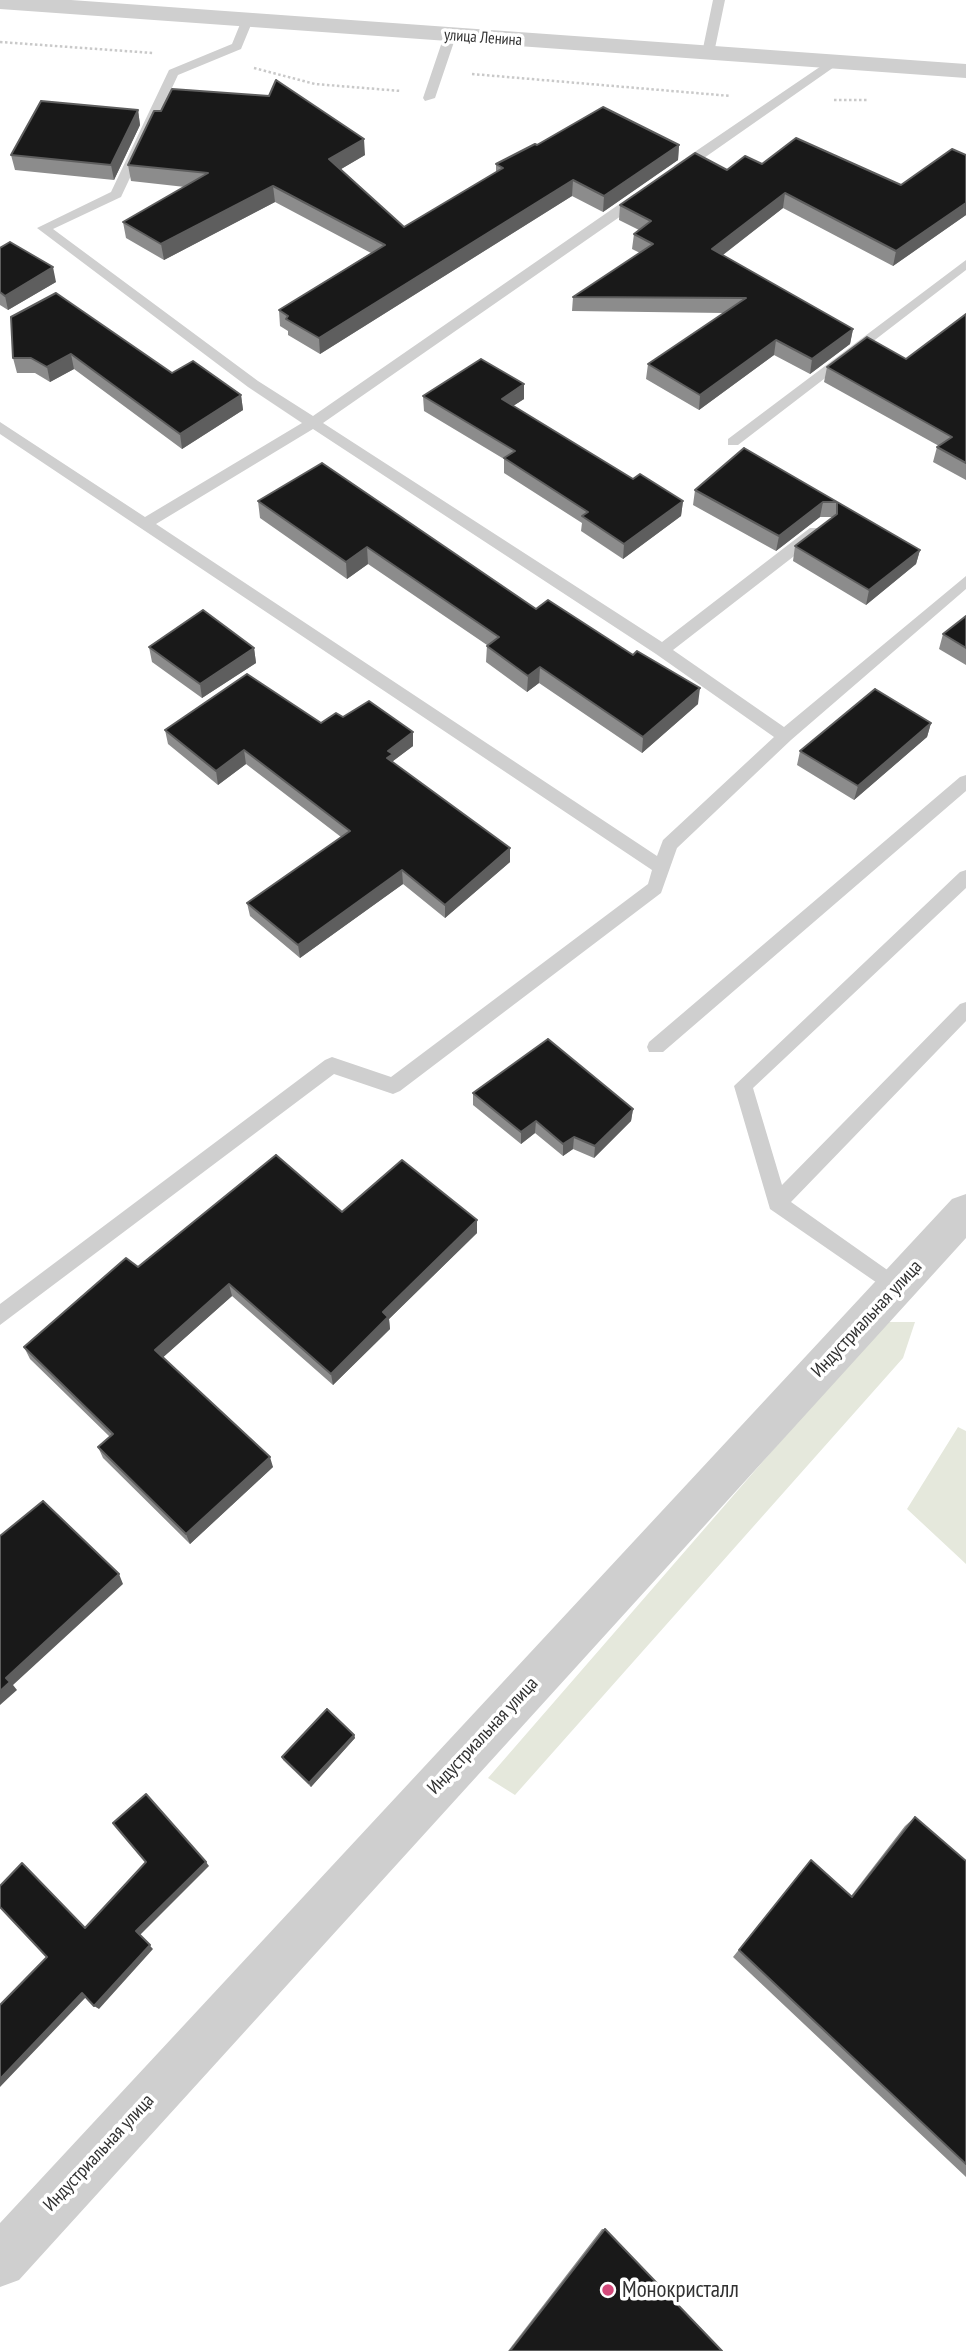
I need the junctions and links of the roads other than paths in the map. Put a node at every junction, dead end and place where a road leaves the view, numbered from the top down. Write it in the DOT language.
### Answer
graph roads {
  1 [pos="719,0"];
  2 [pos="0,2"];
  3 [pos="247,20"];
  4 [pos="450,36"];
  5 [pos="708,53"];
  6 [pos="833,62"];
  7 [pos="966,71"];
  8 [pos="430,95"];
  9 [pos="966,264"];
  10 [pos="311,424"];
  11 [pos="0,428"];
  12 [pos="733,442"];
  13 [pos="827,523"];
  14 [pos="144,524"];
  15 [pos="966,580"];
  16 [pos="662,650"];
  17 [pos="785,736"];
  18 [pos="966,781"];
  19 [pos="660,867"];
  20 [pos="966,877"];
  21 [pos="966,1009"];
  22 [pos="656,1047"];
  23 [pos="777,1203"];
  24 [pos="966,1211"];
  25 [pos="896,1287"];
  26 [pos="0,1317"];
  27 [pos="0,2261"];
  1 -- 5 [label="lane"];
  2 -- 3 [label="street, улица Ленина"];
  3 -- 4 [label="street, улица Ленина"];
  3 -- 10 [label="lane"];
  4 -- 5 [label="street, улица Ленина"];
  4 -- 8 [label="lane"];
  5 -- 6 [label="street, улица Ленина"];
  6 -- 7 [label="street, улица Ленина"];
  6 -- 10 [label="lane"];
  9 -- 12 [label="lane"];
  10 -- 14 [label="lane"];
  10 -- 16 [label="lane"];
  11 -- 14 [label="lane"];
  13 -- 16 [label="lane"];
  14 -- 19 [label="lane"];
  15 -- 17 [label="lane"];
  16 -- 17 [label="lane"];
  17 -- 19 [label="lane"];
  18 -- 22 [label="lane"];
  19 -- 26 [label="lane"];
  20 -- 23 [label="lane"];
  21 -- 23 [label="lane"];
  23 -- 25 [label="lane"];
  24 -- 25 [label="street, Индустриальная улица"];
  25 -- 27 [label="street, Индустриальная улица"];
}
